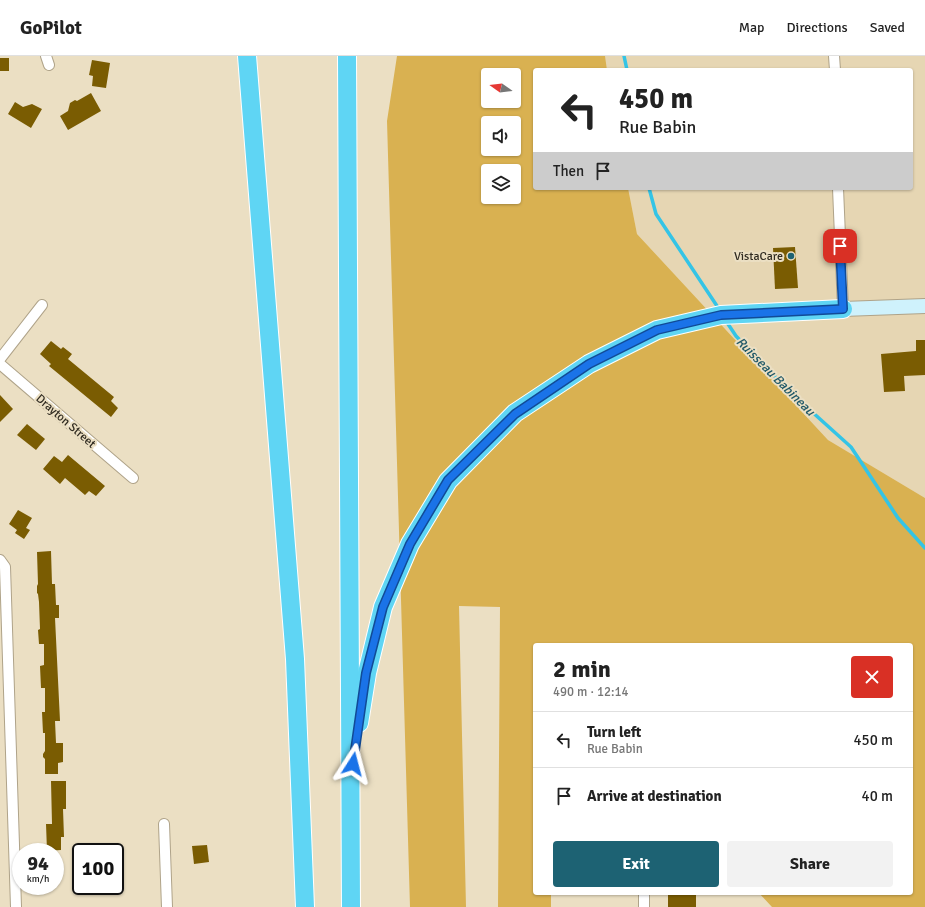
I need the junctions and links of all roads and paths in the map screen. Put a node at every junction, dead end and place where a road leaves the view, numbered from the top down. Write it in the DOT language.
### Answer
graph roads {
  1 [pos="247,56"];
  2 [pos="347,56"];
  3 [pos="834,56"];
  4 [pos="835,68"];
  5 [pos="838,190"];
  6 [pos="42,305"];
  7 [pos="925,306"];
  8 [pos="843,309"];
  9 [pos="0,359"];
  10 [pos="0,364"];
  11 [pos="133,478"];
  12 [pos="0,560"];
  13 [pos="351,779"];
  14 [pos="164,824"];
  15 [pos="644,895"];
  16 [pos="16,907"];
  17 [pos="166,907"];
  18 [pos="305,907"];
  19 [pos="351,907"];
  20 [pos="644,907"];
  1 -- 18 [label="highway"];
  2 -- 13 [label="highway"];
  3 -- 4 [label="street"];
  5 -- 8 [label="street"];
  6 -- 9 [label="street"];
  7 -- 8 [label="main road"];
  8 -- 13 [label="highway"];
  10 -- 11 [label="street, Drayton Street"];
  12 -- 16 [label="street"];
  13 -- 19 [label="highway"];
  14 -- 17 [label="street"];
  15 -- 20 [label="street"];
}
